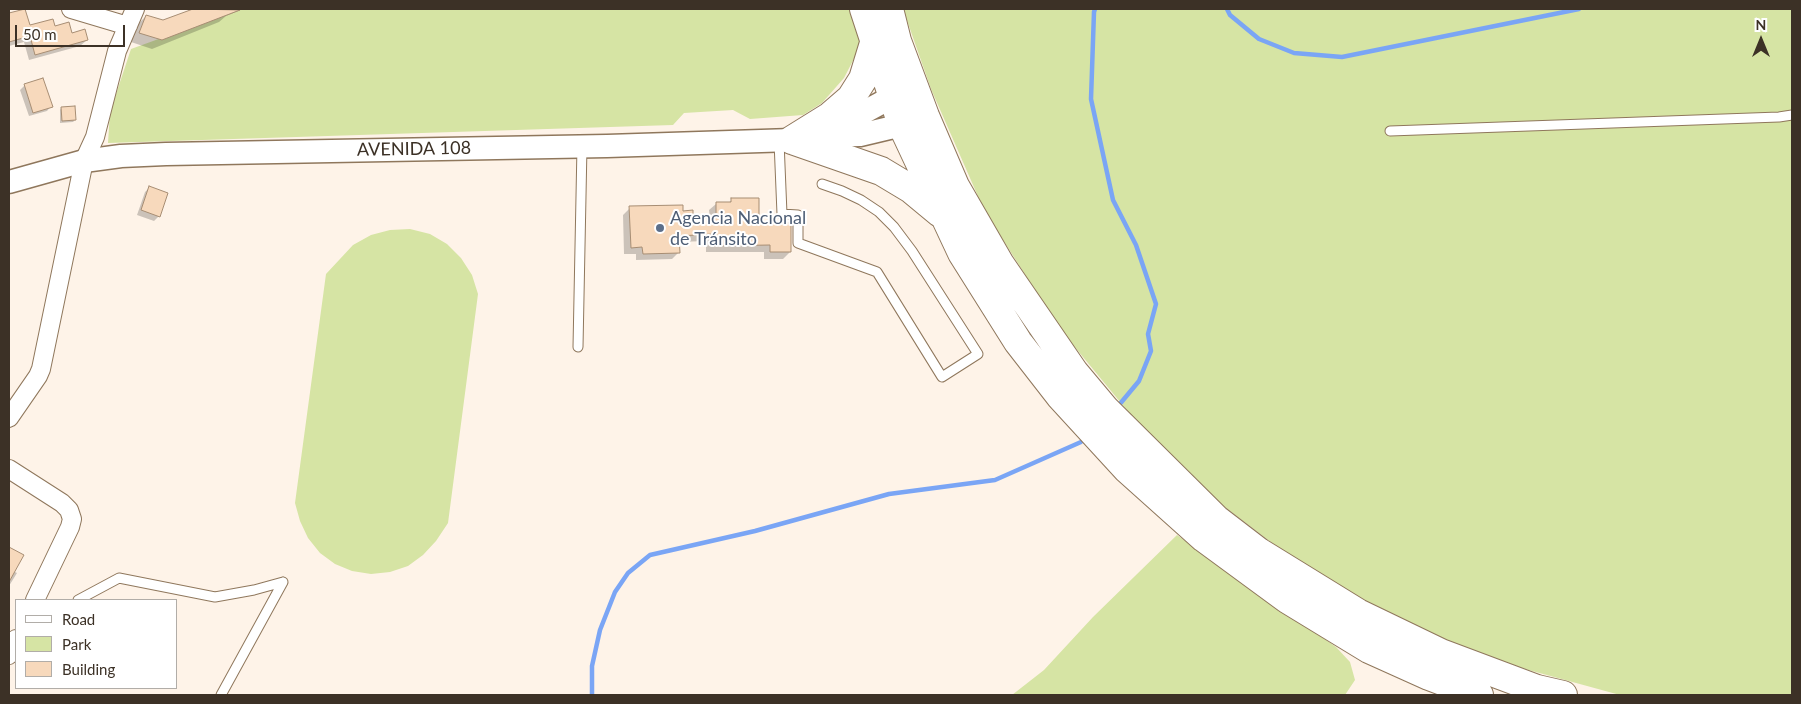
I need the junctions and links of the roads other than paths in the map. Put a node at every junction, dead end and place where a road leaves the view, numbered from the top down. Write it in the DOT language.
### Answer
graph roads {
  1 [pos="72,9"];
  2 [pos="135,9"];
  3 [pos="864,9"];
  4 [pos="889,9"];
  5 [pos="128,26"];
  6 [pos="874,43"];
  7 [pos="904,93"];
  8 [pos="1792,115"];
  9 [pos="914,120"];
  10 [pos="1390,131"];
  11 [pos="821,136"];
  12 [pos="786,140"];
  13 [pos="582,146"];
  14 [pos="84,161"];
  15 [pos="9,182"];
  16 [pos="822,184"];
  17 [pos="944,216"];
  18 [pos="578,348"];
  19 [pos="9,418"];
  20 [pos="9,469"];
  21 [pos="35,599"];
  22 [pos="80,599"];
  23 [pos="15,641"];
  24 [pos="9,654"];
  25 [pos="1436,669"];
  26 [pos="221,695"];
  27 [pos="1479,695"];
  28 [pos="1563,695"];
  1 -- 5 [label="street"];
  2 -- 5 [label="street"];
  3 -- 6 [label="main road"];
  4 -- 7 [label="main road"];
  5 -- 14 [label="street"];
  6 -- 7 [label="main road"];
  6 -- 12 [label="main road"];
  7 -- 9 [label="main road"];
  7 -- 11 [label="street, AVENIDA 108"];
  8 -- 10 [label="lane"];
  9 -- 11 [label="street, AVENIDA 108"];
  9 -- 17 [label="main road"];
  9 -- 25 [label="main road"];
  11 -- 12 [label="street, AVENIDA 108"];
  12 -- 13 [label="street, AVENIDA 108"];
  12 -- 16 [label="lane"];
  12 -- 17 [label="main road"];
  13 -- 14 [label="street, AVENIDA 108"];
  13 -- 18 [label="lane"];
  14 -- 15 [label="street, AVENIDA 108"];
  14 -- 19 [label="street"];
  17 -- 25 [label="main road"];
  20 -- 21 [label="street"];
  22 -- 26 [label="lane"];
  23 -- 24 [label="street"];
  25 -- 27 [label="main road"];
  25 -- 28 [label="main road"];
}
